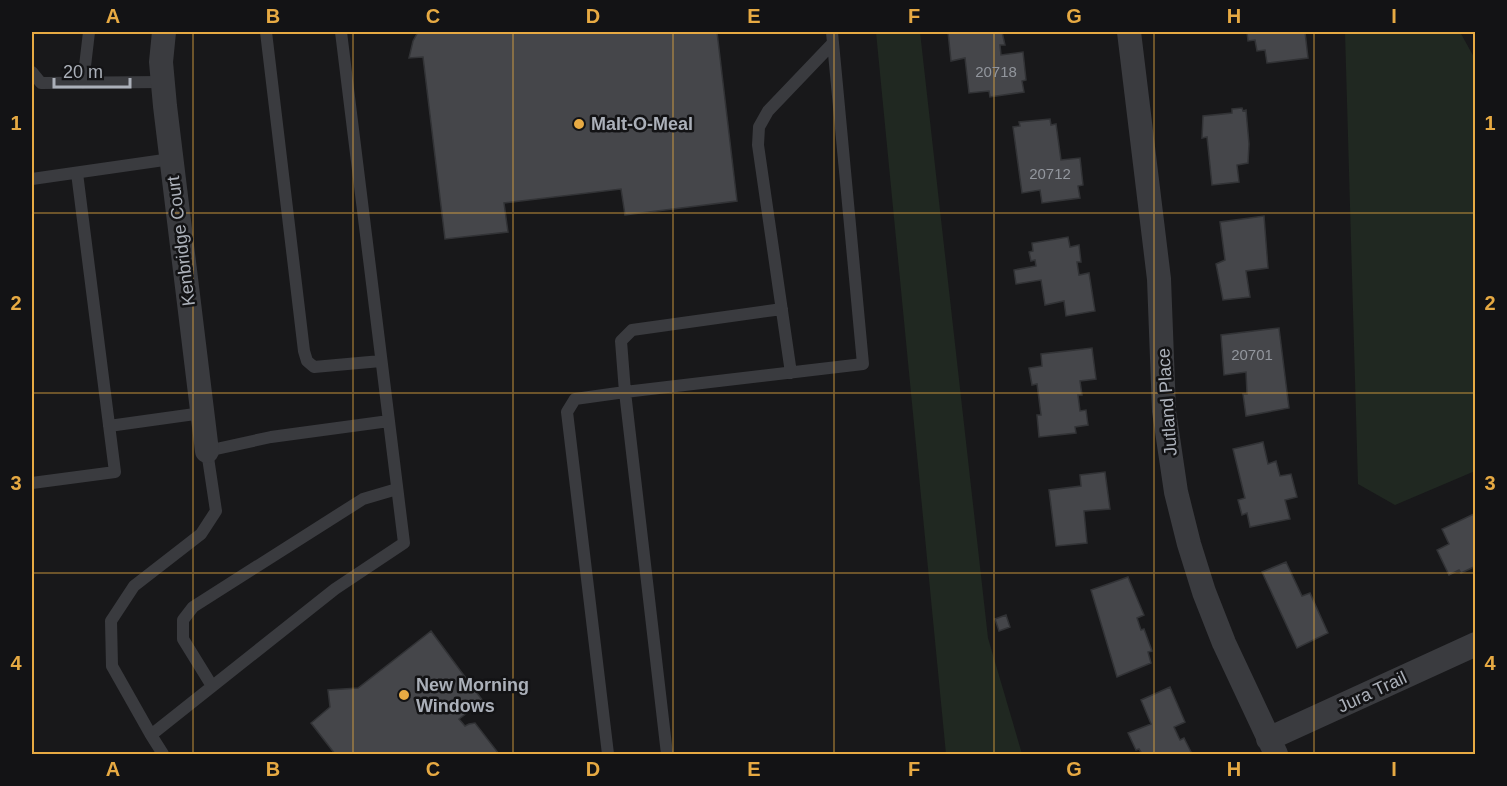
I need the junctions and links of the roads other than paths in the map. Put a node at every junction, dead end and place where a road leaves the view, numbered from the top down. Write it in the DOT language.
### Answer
graph roads {
  1 [pos="89,32"];
  2 [pos="164,32"];
  3 [pos="266,32"];
  4 [pos="340,32"];
  5 [pos="1129,32"];
  6 [pos="833,37"];
  7 [pos="32,72"];
  8 [pos="163,82"];
  9 [pos="83,83"];
  10 [pos="171,159"];
  11 [pos="77,173"];
  12 [pos="32,179"];
  13 [pos="782,309"];
  14 [pos="381,361"];
  15 [pos="791,373"];
  16 [pos="625,392"];
  17 [pos="202,413"];
  18 [pos="389,421"];
  19 [pos="109,426"];
  20 [pos="207,451"];
  21 [pos="32,483"];
  22 [pos="397,489"];
  23 [pos="1476,644"];
  24 [pos="213,686"];
  25 [pos="151,735"];
  26 [pos="1272,747"];
  27 [pos="163,754"];
  28 [pos="608,754"];
  29 [pos="666,754"];
  1 -- 9 [label="lane"];
  2 -- 8 [label="street, Kenbridge Court"];
  3 -- 14 [label="lane"];
  4 -- 14 [label="lane"];
  5 -- 26 [label="street, Jutland Place"];
  6 -- 13 [label="lane"];
  6 -- 15 [label="lane"];
  7 -- 9 [label="lane"];
  8 -- 9 [label="lane"];
  8 -- 10 [label="street, Kenbridge Court"];
  10 -- 11 [label="lane"];
  10 -- 17 [label="street, Kenbridge Court"];
  11 -- 12 [label="lane"];
  11 -- 19 [label="lane"];
  13 -- 15 [label="lane"];
  13 -- 16 [label="lane"];
  14 -- 18 [label="lane"];
  15 -- 16 [label="lane"];
  16 -- 28 [label="lane"];
  16 -- 29 [label="lane"];
  17 -- 19 [label="lane"];
  17 -- 20 [label="street, Kenbridge Court"];
  18 -- 20 [label="lane"];
  18 -- 22 [label="lane"];
  19 -- 21 [label="lane"];
  20 -- 25 [label="lane"];
  22 -- 24 [label="lane"];
  22 -- 24 [label="lane"];
  23 -- 26 [label="street, Jura Trail"];
  24 -- 25 [label="lane"];
  25 -- 27 [label="lane"];
}
